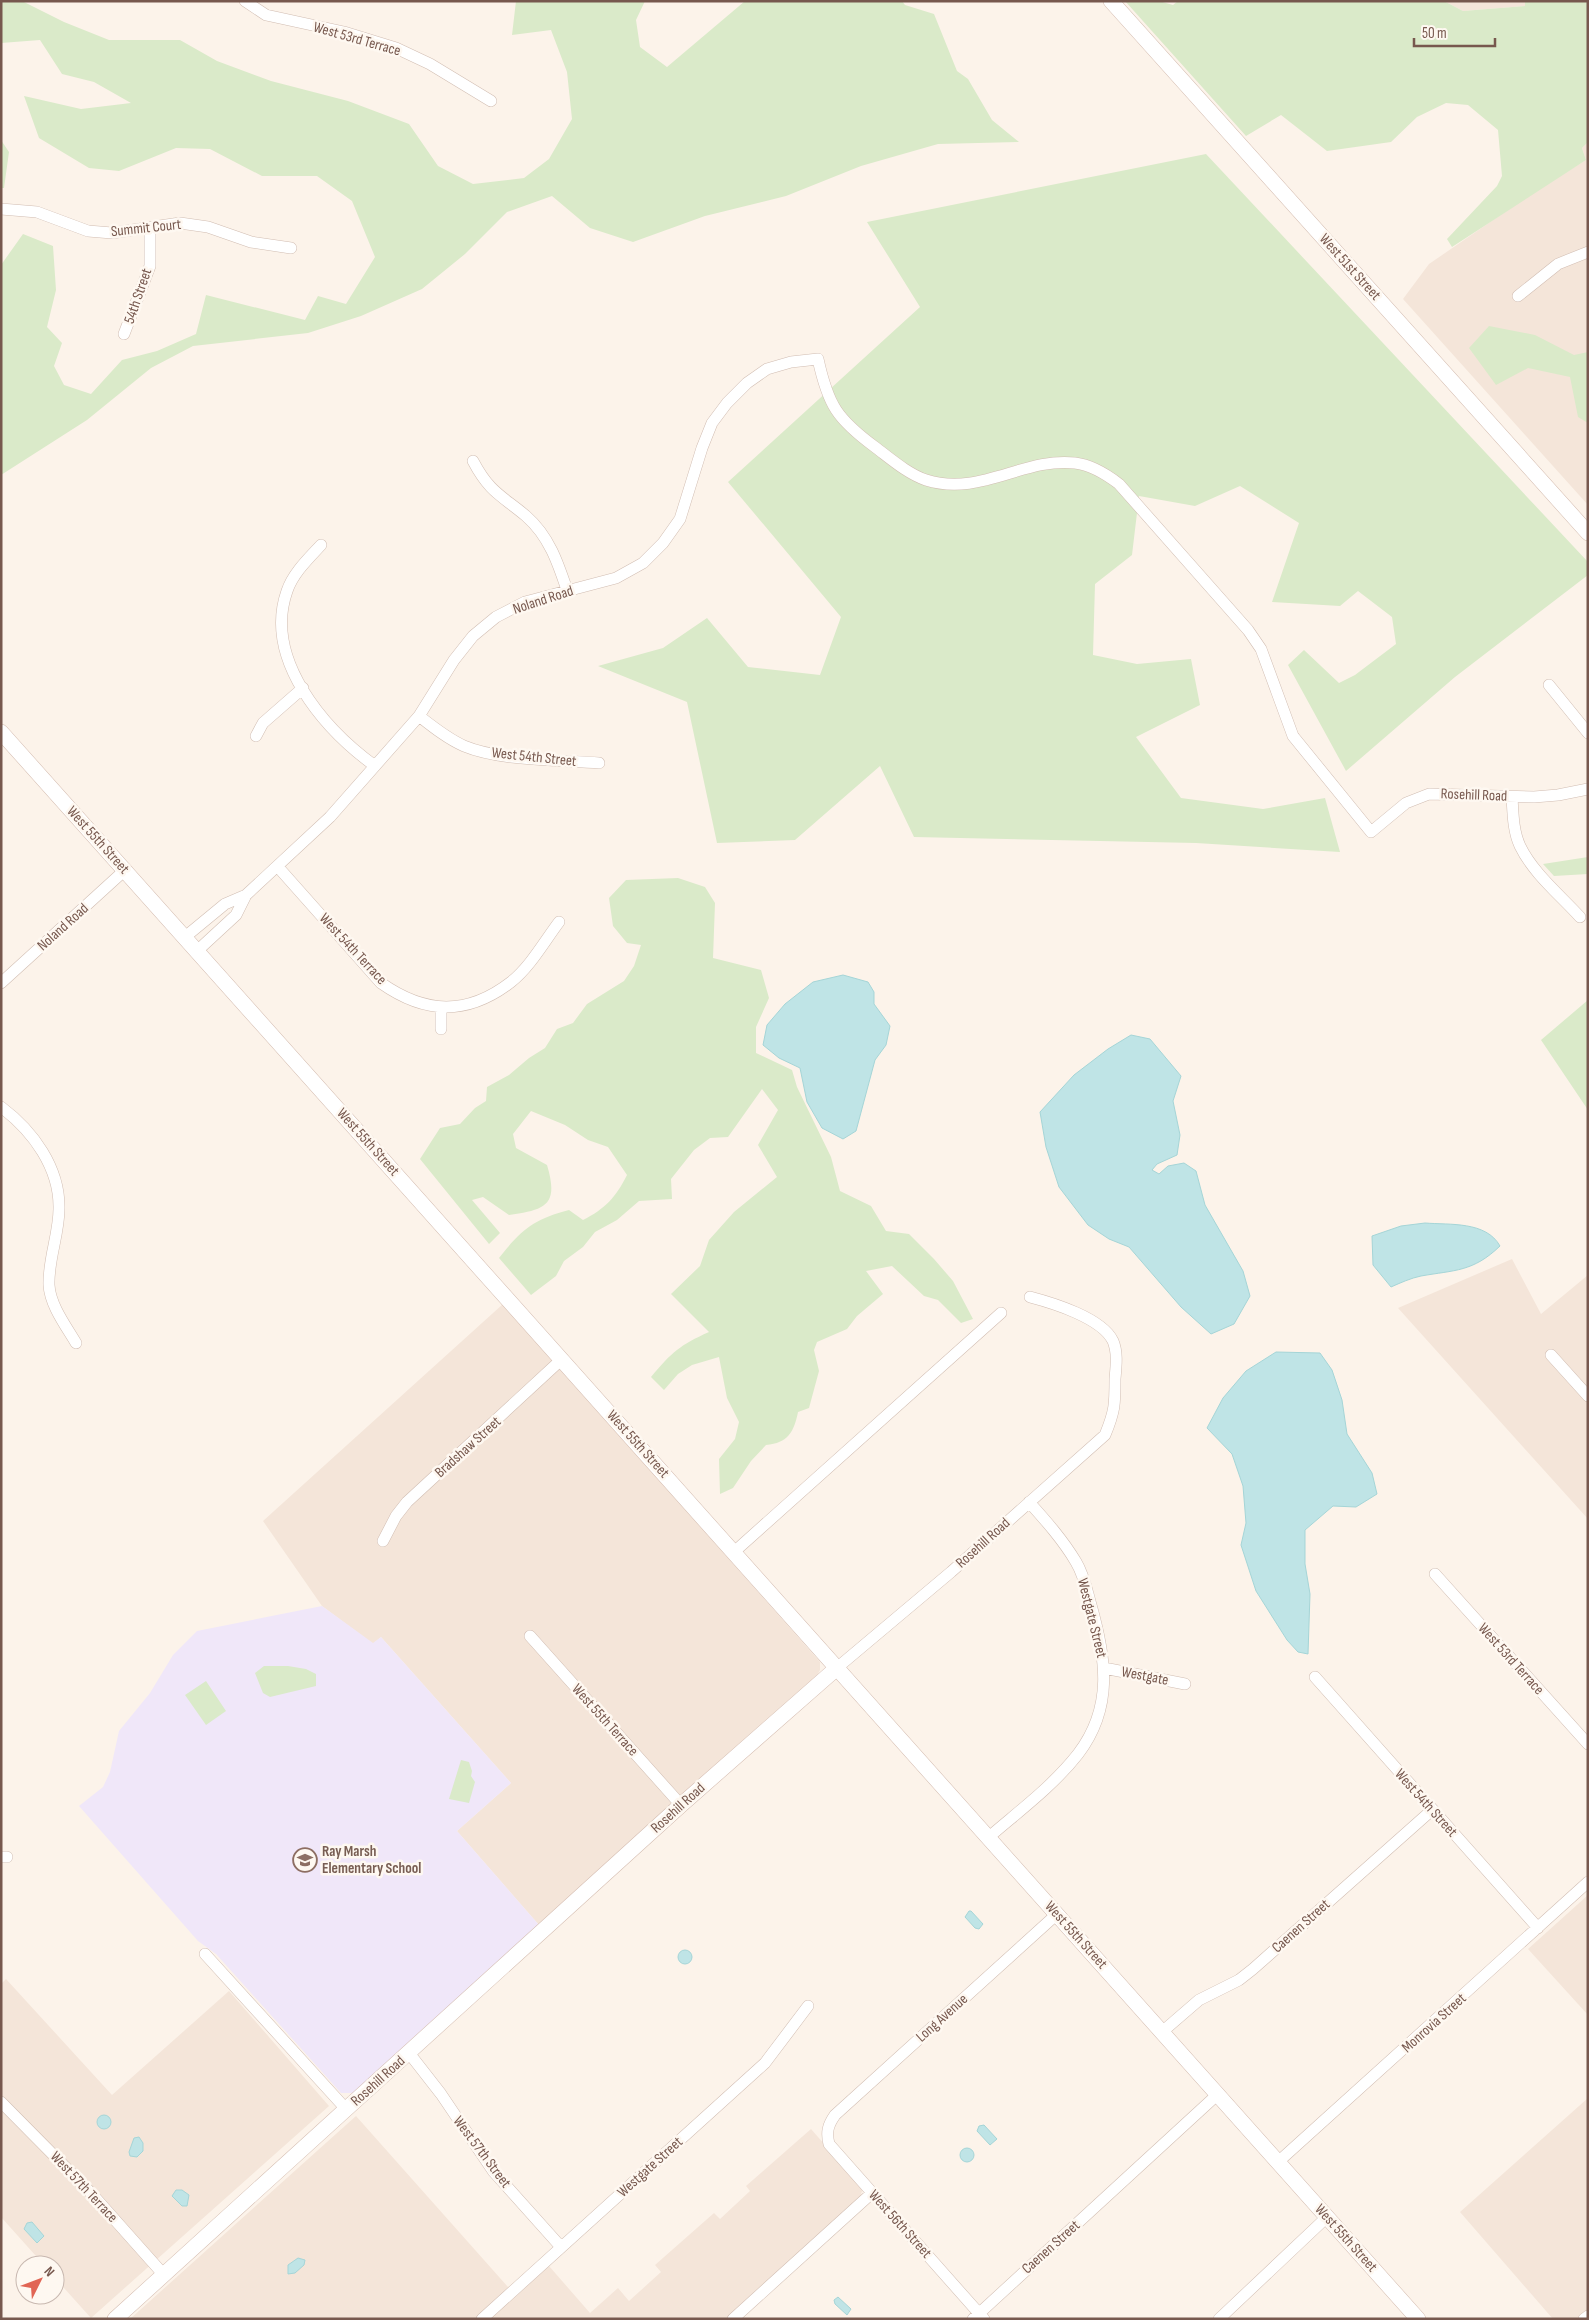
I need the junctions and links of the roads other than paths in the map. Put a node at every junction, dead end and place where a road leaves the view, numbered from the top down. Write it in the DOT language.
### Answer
graph roads {
  1 [pos="245,1"];
  2 [pos="1111,1"];
  3 [pos="491,101"];
  4 [pos="1,208"];
  5 [pos="150,228"];
  6 [pos="291,248"];
  7 [pos="1588,252"];
  8 [pos="1518,296"];
  9 [pos="124,334"];
  10 [pos="474,461"];
  11 [pos="1588,533"];
  12 [pos="321,545"];
  13 [pos="567,590"];
  14 [pos="1549,685"];
  15 [pos="303,688"];
  16 [pos="419,716"];
  17 [pos="1,732"];
  18 [pos="1588,733"];
  19 [pos="256,736"];
  20 [pos="599,763"];
  21 [pos="375,766"];
  22 [pos="1588,789"];
  23 [pos="1512,797"];
  24 [pos="1371,832"];
  25 [pos="278,867"];
  26 [pos="125,870"];
  27 [pos="246,895"];
  28 [pos="1580,918"];
  29 [pos="559,922"];
  30 [pos="185,937"];
  31 [pos="197,951"];
  32 [pos="1,983"];
  33 [pos="441,1008"];
  34 [pos="441,1028"];
  35 [pos="1,1107"];
  36 [pos="1030,1297"];
  37 [pos="1001,1313"];
  38 [pos="76,1343"];
  39 [pos="1551,1355"];
  40 [pos="562,1359"];
  41 [pos="1588,1396"];
  42 [pos="1029,1502"];
  43 [pos="383,1541"];
  44 [pos="734,1552"];
  45 [pos="1435,1574"];
  46 [pos="530,1636"];
  47 [pos="838,1667"];
  48 [pos="1104,1668"];
  49 [pos="1314,1677"];
  50 [pos="1185,1684"];
  51 [pos="1588,1744"];
  52 [pos="681,1805"];
  53 [pos="1432,1810"];
  54 [pos="989,1837"];
  55 [pos="1588,1882"];
  56 [pos="1058,1914"];
  57 [pos="1538,1928"];
  58 [pos="205,1954"];
  59 [pos="808,2006"];
  60 [pos="1162,2032"];
  61 [pos="409,2054"];
  62 [pos="1218,2094"];
  63 [pos="1,2102"];
  64 [pos="346,2110"];
  65 [pos="829,2124"];
  66 [pos="1278,2162"];
  67 [pos="872,2192"];
  68 [pos="1327,2217"];
  69 [pos="561,2247"];
  70 [pos="164,2275"];
  71 [pos="1588,2316"];
  72 [pos="979,2317"];
  73 [pos="115,2319"];
  74 [pos="482,2319"];
  75 [pos="733,2319"];
  76 [pos="1219,2319"];
  77 [pos="1418,2319"];
  78 [pos="1584,2319"];
  1 -- 3 [label="street, West 53rd Terrace"];
  2 -- 11 [label="street, West 51st Street"];
  4 -- 5 [label="street, Summit Court"];
  5 -- 6 [label="street, Summit Court"];
  5 -- 9 [label="street, 54th Street"];
  7 -- 8 [label="street"];
  10 -- 13 [label="street"];
  12 -- 15 [label="street"];
  13 -- 16 [label="street, Noland Road"];
  13 -- 24 [label="street, Noland Road"];
  14 -- 18 [label="street"];
  15 -- 19 [label="street"];
  15 -- 21 [label="street"];
  16 -- 20 [label="street, West 54th Street"];
  16 -- 21 [label="street, Noland Road"];
  17 -- 26 [label="street, West 55th Street"];
  21 -- 25 [label="street, Noland Road"];
  22 -- 23 [label="street, Rosehill Road"];
  23 -- 24 [label="street, Rosehill Road"];
  23 -- 28 [label="street"];
  25 -- 27 [label="street, Noland Road"];
  25 -- 33 [label="street, West 54th Terrace"];
  26 -- 30 [label="street, West 55th Street"];
  26 -- 32 [label="street, Noland Road"];
  27 -- 30 [label="street, Noland Road"];
  27 -- 31 [label="street, Noland Road"];
  29 -- 33 [label="street, West 54th Terrace"];
  30 -- 31 [label="street, West 55th Street"];
  31 -- 40 [label="street, West 55th Street"];
  33 -- 34 [label="street"];
  35 -- 38 [label="street"];
  36 -- 42 [label="street, Rosehill Road"];
  37 -- 44 [label="street"];
  39 -- 41 [label="street"];
  40 -- 43 [label="street, Bradshaw Street"];
  40 -- 44 [label="street, West 55th Street"];
  42 -- 47 [label="street, Rosehill Road"];
  42 -- 48 [label="street, Westgate Street"];
  44 -- 47 [label="street, West 55th Street"];
  45 -- 51 [label="street, West 53rd Terrace"];
  46 -- 52 [label="street, West 55th Terrace"];
  47 -- 52 [label="street, Rosehill Road"];
  47 -- 54 [label="street, West 55th Street"];
  48 -- 50 [label="street, Westgate"];
  48 -- 54 [label="street, Westgate Street"];
  49 -- 53 [label="street, West 54th Street"];
  52 -- 61 [label="street, Rosehill Road"];
  53 -- 57 [label="street, West 54th Street"];
  53 -- 60 [label="street, Caenen Street"];
  54 -- 56 [label="street, West 55th Street"];
  55 -- 57 [label="street, Monrovia Street"];
  56 -- 60 [label="street, West 55th Street"];
  56 -- 65 [label="street, Long Avenue"];
  57 -- 66 [label="street, Monrovia Street"];
  58 -- 64 [label="street"];
  59 -- 69 [label="street, Westgate Street"];
  60 -- 62 [label="street, West 55th Street"];
  61 -- 64 [label="street, Rosehill Road"];
  61 -- 69 [label="street, West 57th Street"];
  62 -- 66 [label="street, West 55th Street"];
  62 -- 72 [label="street, Caenen Street"];
  63 -- 70 [label="street, West 57th Terrace"];
  64 -- 70 [label="street, Rosehill Road"];
  65 -- 67 [label="street, West 56th Street"];
  66 -- 68 [label="street, West 55th Street"];
  67 -- 72 [label="street, West 56th Street"];
  67 -- 75 [label="street"];
  68 -- 76 [label="street"];
  68 -- 77 [label="street, West 55th Street"];
  69 -- 74 [label="street, Westgate Street"];
  70 -- 73 [label="street, Rosehill Road"];
  71 -- 78 [label="street"];
}
